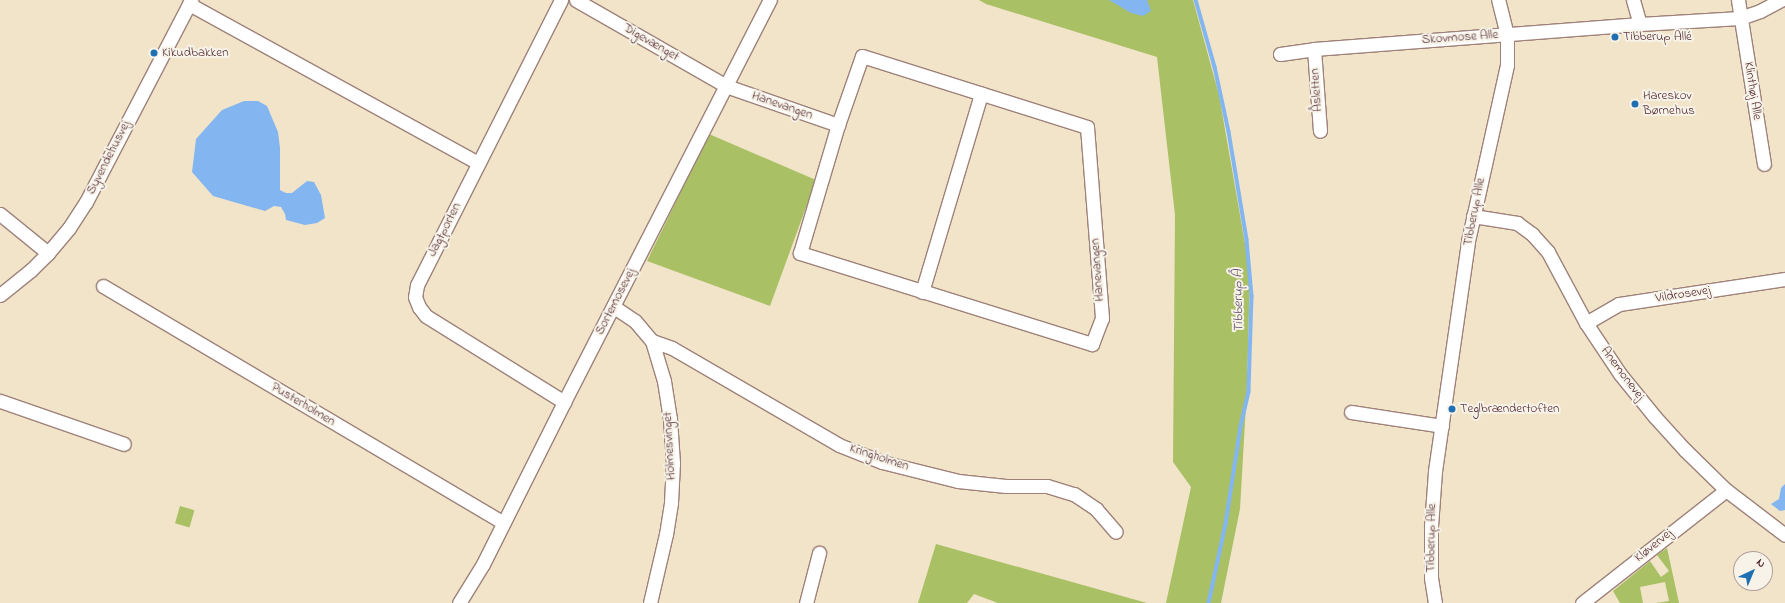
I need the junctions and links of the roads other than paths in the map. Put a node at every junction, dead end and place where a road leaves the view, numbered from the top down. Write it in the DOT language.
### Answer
graph roads {
  1 [pos="561,0"];
  2 [pos="576,0"];
  3 [pos="770,0"];
  4 [pos="1498,0"];
  5 [pos="1632,0"];
  6 [pos="1738,0"];
  7 [pos="1781,0"];
  8 [pos="190,2"];
  9 [pos="1740,18"];
  10 [pos="1640,24"];
  11 [pos="1507,35"];
  12 [pos="1314,50"];
  13 [pos="1280,54"];
  14 [pos="726,86"];
  15 [pos="981,94"];
  16 [pos="838,125"];
  17 [pos="1320,131"];
  18 [pos="478,163"];
  19 [pos="1764,164"];
  20 [pos="0,214"];
  21 [pos="1473,216"];
  22 [pos="48,253"];
  23 [pos="1785,279"];
  24 [pos="102,286"];
  25 [pos="922,292"];
  26 [pos="0,295"];
  27 [pos="614,307"];
  28 [pos="1586,323"];
  29 [pos="652,341"];
  30 [pos="0,401"];
  31 [pos="564,402"];
  32 [pos="1351,412"];
  33 [pos="1442,426"];
  34 [pos="124,444"];
  35 [pos="1726,490"];
  36 [pos="503,523"];
  37 [pos="1116,532"];
  38 [pos="1785,535"];
  39 [pos="819,553"];
  40 [pos="459,603"];
  41 [pos="650,603"];
  42 [pos="806,603"];
  43 [pos="1435,603"];
  44 [pos="1582,603"];
  1 -- 18 [label="street, Jagtporten"];
  2 -- 14 [label="street, Digevænget"];
  3 -- 14 [label="street, Sortemosevej"];
  4 -- 11 [label="street, Tibberup Alle"];
  5 -- 10 [label="street"];
  6 -- 9 [label="street, Klinthøj Alle"];
  7 -- 9 [label="street, Skovmose Alle"];
  8 -- 18 [label="street"];
  8 -- 22 [label="street, Syvendehusvej"];
  9 -- 10 [label="street, Skovmose Alle"];
  9 -- 19 [label="street, Klinthøj Alle"];
  10 -- 11 [label="street, Skovmose Alle"];
  11 -- 12 [label="street, Skovmose Alle"];
  11 -- 21 [label="street, Tibberup Alle"];
  12 -- 13 [label="street, Skovmose Alle"];
  12 -- 17 [label="street, Åsletten"];
  14 -- 16 [label="street, Hanevangen"];
  14 -- 27 [label="street, Sortemosevej"];
  15 -- 16 [label="street, Hanevangen"];
  15 -- 25 [label="street"];
  15 -- 25 [label="street, Hanevangen"];
  16 -- 25 [label="street, Hanevangen"];
  18 -- 31 [label="street, Jagtporten"];
  20 -- 22 [label="street"];
  21 -- 28 [label="street, Anemonevej"];
  21 -- 33 [label="street, Tibberup Alle"];
  22 -- 26 [label="street, Syvendehusvej"];
  23 -- 28 [label="street, Vildrosevej"];
  24 -- 36 [label="street, Pusterholmen"];
  27 -- 29 [label="street, Holmesvinget"];
  27 -- 31 [label="street, Sortemosevej"];
  28 -- 35 [label="street, Anemonevej"];
  29 -- 37 [label="street, Kringholmen"];
  29 -- 41 [label="street, Holmesvinget"];
  30 -- 34 [label="street"];
  31 -- 36 [label="street, Sortemosevej"];
  32 -- 33 [label="street"];
  33 -- 43 [label="street, Tibberup Alle"];
  35 -- 38 [label="street, Anemonevej"];
  35 -- 44 [label="street, Kløvervej"];
  36 -- 40 [label="street, Sortemosevej"];
  39 -- 42 [label="street"];
}
